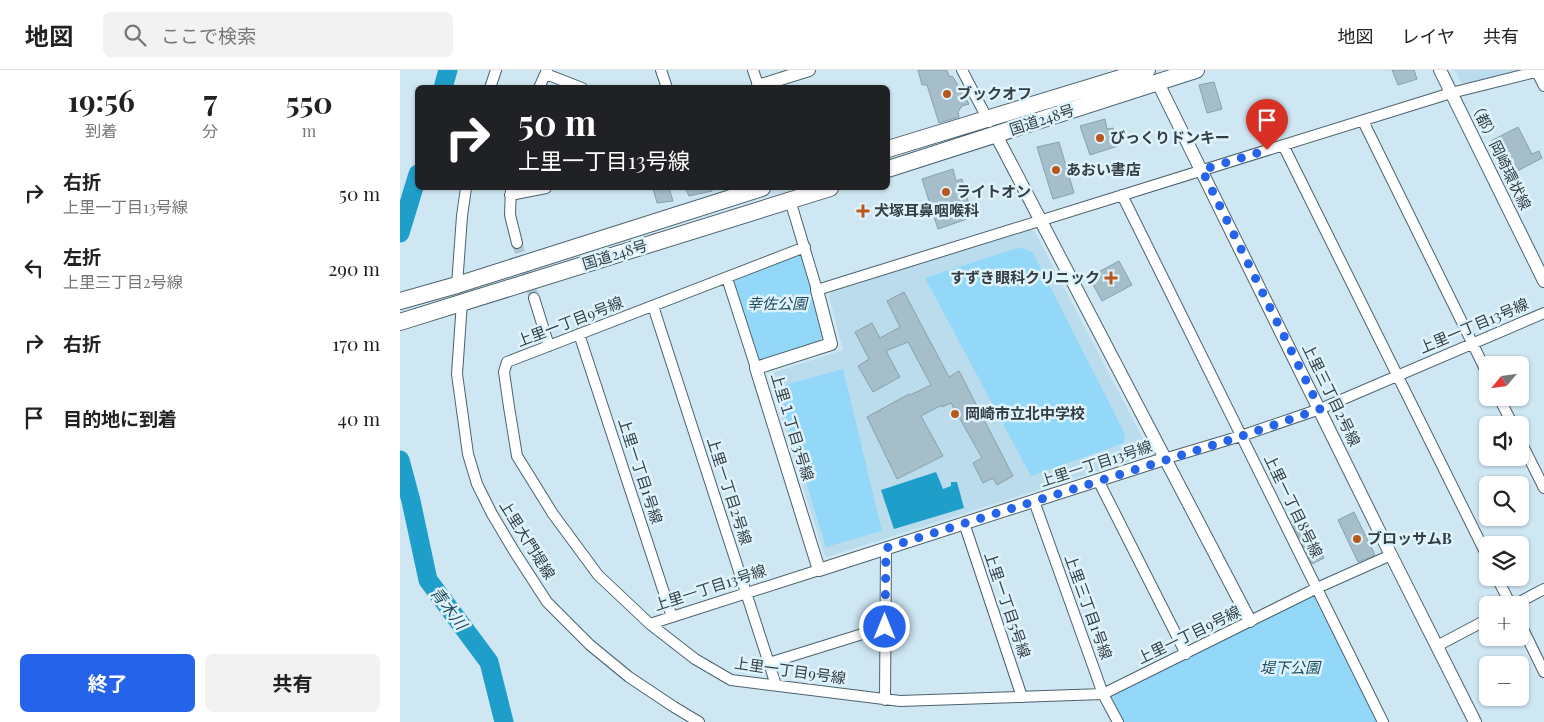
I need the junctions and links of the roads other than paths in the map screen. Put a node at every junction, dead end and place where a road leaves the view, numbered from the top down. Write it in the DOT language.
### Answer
graph roads {
  1 [pos="496,70"];
  2 [pos="661,70"];
  3 [pos="753,70"];
  4 [pos="809,70"];
  5 [pos="962,70"];
  6 [pos="1196,70"];
  7 [pos="1440,70"];
  8 [pos="1540,71"];
  9 [pos="546,72"];
  10 [pos="1152,76"];
  11 [pos="491,85"];
  12 [pos="540,85"];
  13 [pos="575,85"];
  14 [pos="666,85"];
  15 [pos="758,85"];
  16 [pos="761,85"];
  17 [pos="1544,86"];
  18 [pos="1452,93"];
  19 [pos="987,119"];
  20 [pos="1363,121"];
  21 [pos="996,135"];
  22 [pos="1283,144"];
  23 [pos="890,148"];
  24 [pos="890,168"];
  25 [pos="1202,170"];
  26 [pos="466,190"];
  27 [pos="756,190"];
  28 [pos="823,190"];
  29 [pos="510,191"];
  30 [pos="1122,195"];
  31 [pos="790,200"];
  32 [pos="1039,220"];
  33 [pos="517,243"];
  34 [pos="805,247"];
  35 [pos="727,278"];
  36 [pos="1544,281"];
  37 [pos="456,285"];
  38 [pos="817,290"];
  39 [pos="534,298"];
  40 [pos="400,301"];
  41 [pos="462,302"];
  42 [pos="653,306"];
  43 [pos="1544,313"];
  44 [pos="400,322"];
  45 [pos="579,334"];
  46 [pos="1472,345"];
  47 [pos="549,346"];
  48 [pos="1479,358"];
  49 [pos="756,368"];
  50 [pos="1398,377"];
  51 [pos="1320,409"];
  52 [pos="1242,436"];
  53 [pos="1529,458"];
  54 [pos="1164,459"];
  55 [pos="1098,480"];
  56 [pos="1544,488"];
  57 [pos="1034,501"];
  58 [pos="964,523"];
  59 [pos="1479,540"];
  60 [pos="886,548"];
  61 [pos="1391,555"];
  62 [pos="819,570"];
  63 [pos="1317,588"];
  64 [pos="1544,589"];
  65 [pos="746,593"];
  66 [pos="1529,596"];
  67 [pos="672,617"];
  68 [pos="1250,621"];
  69 [pos="650,624"];
  70 [pos="1479,624"];
  71 [pos="885,627"];
  72 [pos="1529,641"];
  73 [pos="1437,646"];
  74 [pos="1186,654"];
  75 [pos="770,663"];
  76 [pos="1544,672"];
  77 [pos="776,685"];
  78 [pos="1103,694"];
  79 [pos="1022,697"];
  80 [pos="885,700"];
  81 [pos="699,722"];
  82 [pos="1118,722"];
  83 [pos="1383,722"];
  84 [pos="1475,722"];
  1 -- 11 [label="street"];
  2 -- 14 [label="street"];
  3 -- 15 [label="street"];
  4 -- 16 [label="street"];
  5 -- 19 [label="street"];
  6 -- 10 [label="highway, 国道248号"];
  7 -- 18 [label="street, （都）岡崎環状線"];
  8 -- 17 [label="street"];
  8 -- 18 [label="street"];
  9 -- 12 [label="street"];
  9 -- 13 [label="street"];
  10 -- 19 [label="highway, 国道248号"];
  10 -- 21 [label="highway, 国道248号"];
  10 -- 25 [label="street, 上里三丁目2号線"];
  18 -- 20 [label="street"];
  18 -- 36 [label="street, （都）岡崎環状線"];
  19 -- 21 [label="street"];
  19 -- 23 [label="highway, 国道248号"];
  20 -- 22 [label="street"];
  20 -- 46 [label="street"];
  21 -- 24 [label="highway, 国道248号"];
  21 -- 32 [label="street"];
  22 -- 25 [label="street"];
  22 -- 50 [label="street"];
  25 -- 30 [label="street"];
  25 -- 51 [label="street, 上里三丁目2号線"];
  26 -- 37 [label="street"];
  27 -- 37 [label="highway, 国道248号"];
  28 -- 31 [label="highway, 国道248号"];
  29 -- 33 [label="street"];
  30 -- 32 [label="street"];
  30 -- 52 [label="street, 上里一丁目8号線"];
  31 -- 34 [label="street, 上里１丁目3号線"];
  31 -- 41 [label="highway, 国道248号"];
  32 -- 38 [label="street"];
  32 -- 54 [label="street"];
  34 -- 35 [label="street, 上里一丁目9号線"];
  34 -- 38 [label="street, 上里１丁目3号線"];
  35 -- 42 [label="street, 上里一丁目9号線"];
  35 -- 49 [label="street"];
  37 -- 40 [label="highway, 国道248号"];
  38 -- 49 [label="street, 上里１丁目3号線"];
  39 -- 47 [label="street"];
  41 -- 44 [label="highway, 国道248号"];
  41 -- 81 [label="street, 上里大門堤線"];
  42 -- 45 [label="street, 上里一丁目9号線"];
  42 -- 65 [label="street, 上里一丁目2号線"];
  43 -- 46 [label="street, 上里一丁目13号線"];
  45 -- 47 [label="street, 上里一丁目9号線"];
  45 -- 67 [label="street, 上里一丁目1号線"];
  46 -- 48 [label="street"];
  46 -- 50 [label="street, 上里一丁目13号線"];
  47 -- 69 [label="street, 上里一丁目9号線"];
  49 -- 62 [label="street, 上里１丁目3号線"];
  50 -- 51 [label="street, 上里一丁目13号線"];
  50 -- 59 [label="street"];
  51 -- 52 [label="street, 上里一丁目13号線"];
  51 -- 61 [label="street, 上里三丁目2号線"];
  52 -- 54 [label="street, 上里一丁目13号線"];
  52 -- 63 [label="street, 上里一丁目8号線"];
  53 -- 56 [label="street"];
  54 -- 55 [label="street, 上里一丁目13号線"];
  54 -- 68 [label="street"];
  55 -- 57 [label="street, 上里一丁目13号線"];
  55 -- 74 [label="street"];
  57 -- 58 [label="street, 上里一丁目13号線"];
  57 -- 78 [label="street, 上里三丁目1号線"];
  58 -- 60 [label="street, 上里一丁目13号線"];
  58 -- 79 [label="street, 上里一丁目5号線"];
  60 -- 62 [label="street, 上里一丁目13号線"];
  60 -- 71 [label="street"];
  61 -- 63 [label="street, 上里一丁目9号線"];
  61 -- 73 [label="street, 上里三丁目2号線"];
  62 -- 65 [label="street, 上里一丁目13号線"];
  63 -- 68 [label="street, 上里一丁目9号線"];
  63 -- 83 [label="street, 上里一丁目8号線"];
  64 -- 66 [label="street"];
  65 -- 67 [label="street, 上里一丁目13号線"];
  65 -- 75 [label="street, 上里一丁目2号線"];
  67 -- 69 [label="street, 上里一丁目13号線"];
  68 -- 74 [label="street, 上里一丁目9号線"];
  69 -- 77 [label="street, 上里一丁目9号線"];
  70 -- 73 [label="street"];
  71 -- 75 [label="street"];
  71 -- 80 [label="street"];
  72 -- 76 [label="street"];
  73 -- 84 [label="street, 上里三丁目2号線"];
  74 -- 78 [label="street, 上里一丁目9号線"];
  75 -- 77 [label="street, 上里一丁目2号線"];
  77 -- 80 [label="street, 上里一丁目9号線"];
  78 -- 79 [label="street, 上里一丁目9号線"];
  78 -- 82 [label="street, 上里三丁目1号線"];
  79 -- 80 [label="street, 上里一丁目9号線"];
}
